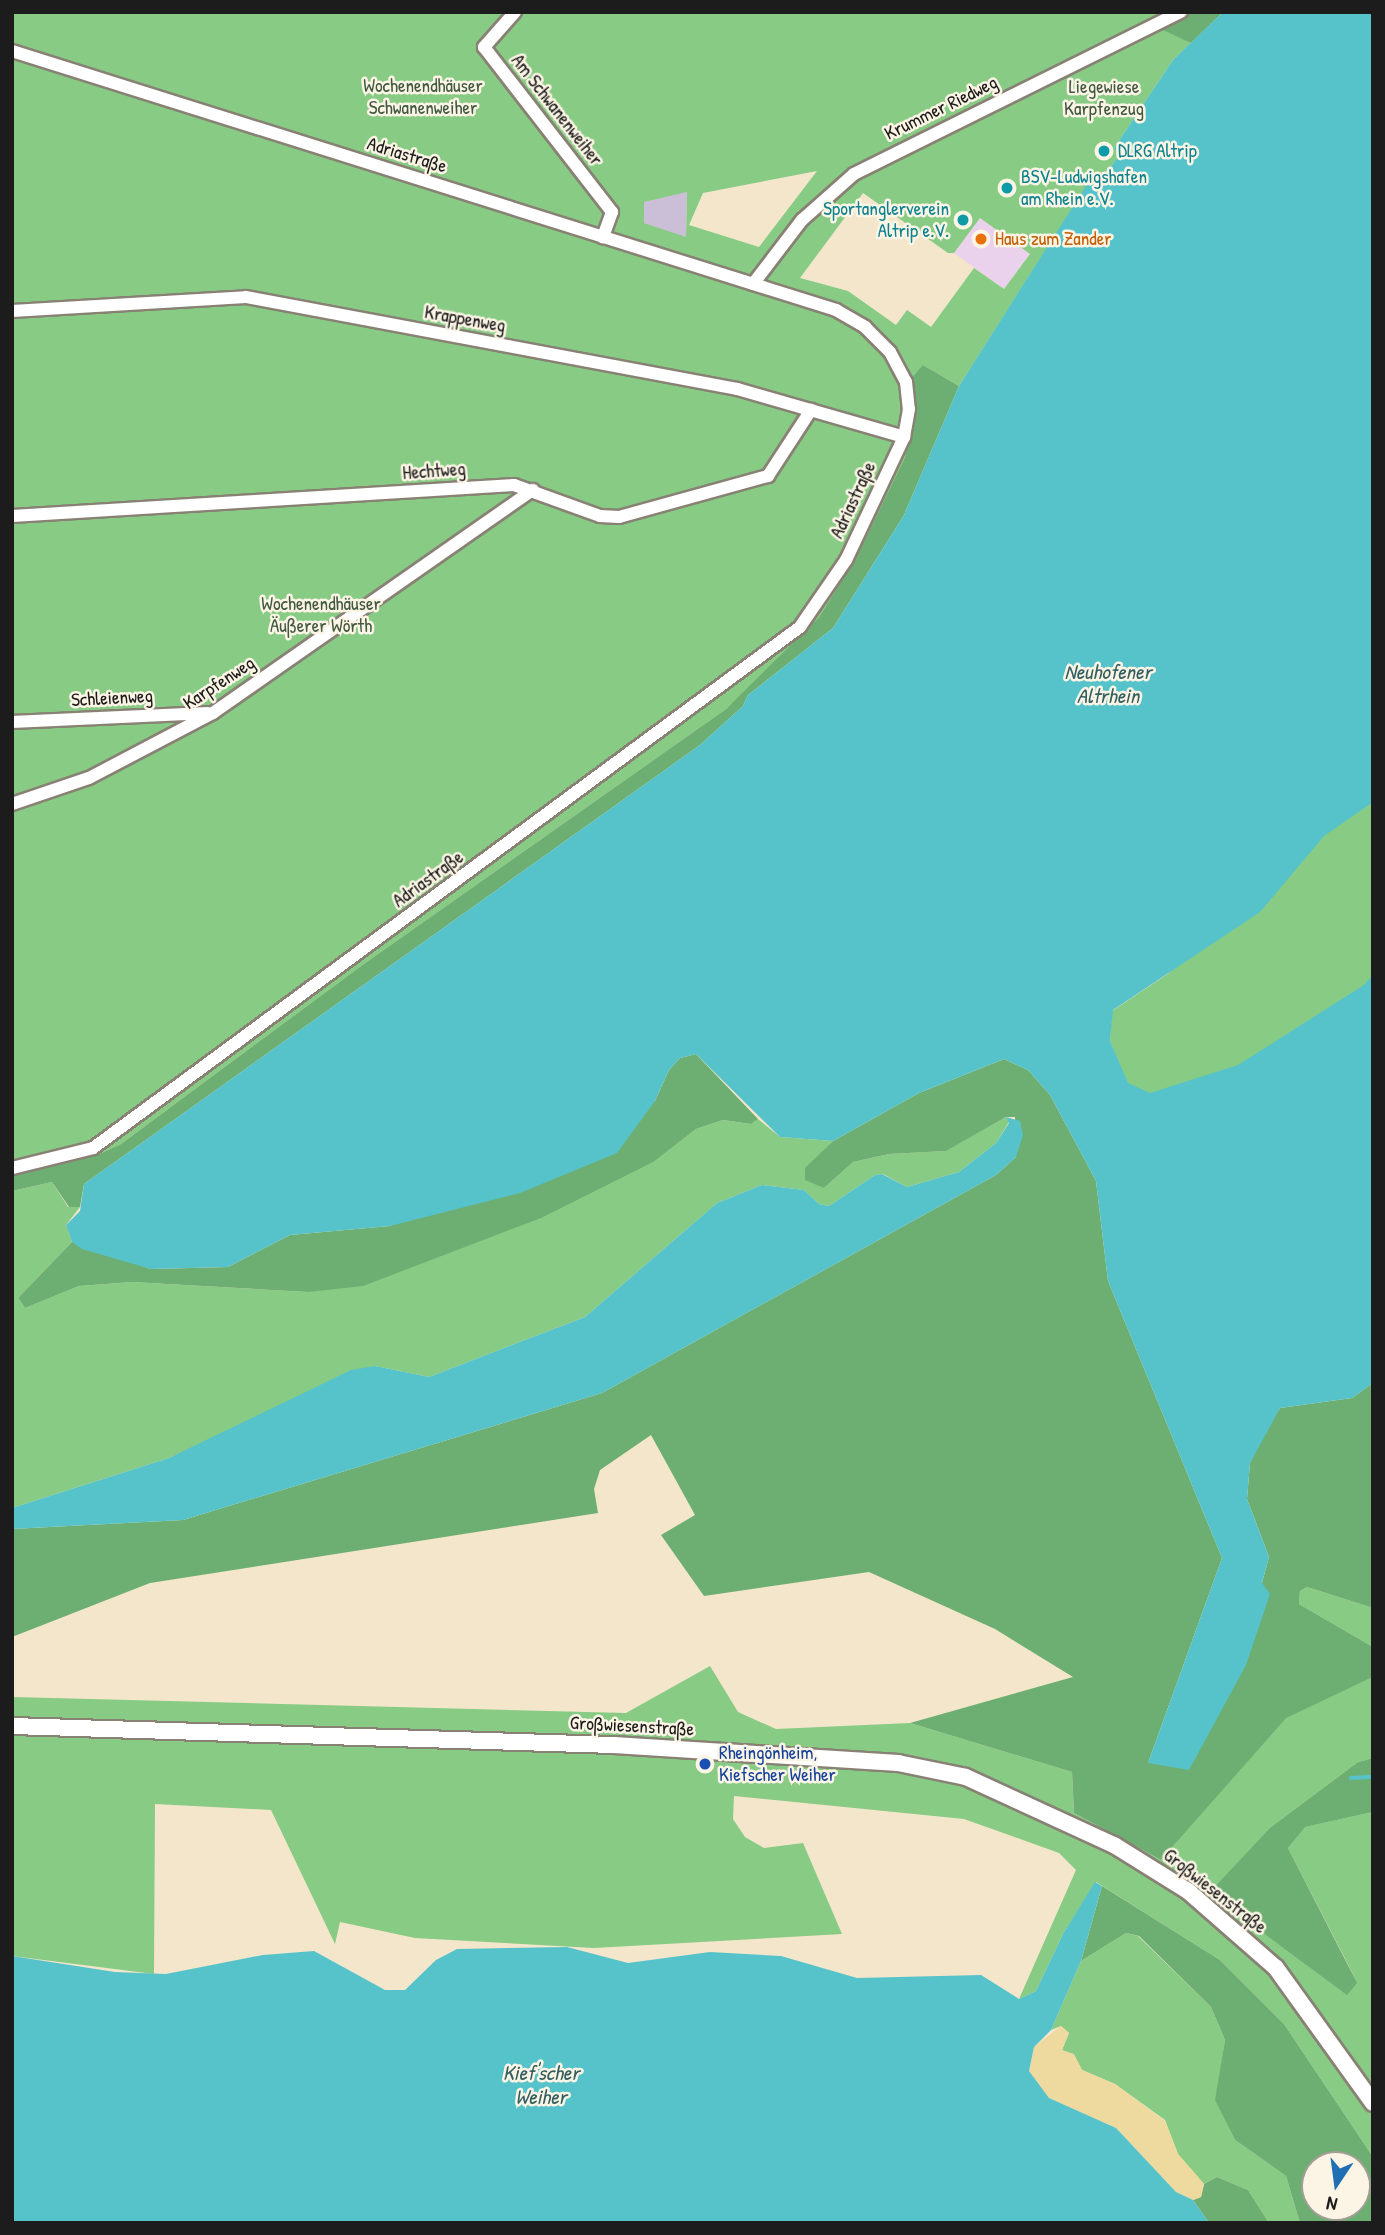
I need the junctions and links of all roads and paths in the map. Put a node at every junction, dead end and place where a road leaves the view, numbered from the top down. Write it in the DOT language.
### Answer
graph roads {
  1 [pos="515,12"];
  2 [pos="1181,12"];
  3 [pos="12,51"];
  4 [pos="603,237"];
  5 [pos="753,284"];
  6 [pos="12,311"];
  7 [pos="811,411"];
  8 [pos="904,437"];
  9 [pos="533,490"];
  10 [pos="12,516"];
  11 [pos="213,713"];
  12 [pos="12,722"];
  13 [pos="12,804"];
  14 [pos="12,1168"];
  15 [pos="12,1726"];
  16 [pos="1373,2103"];
  1 -- 4 [label="street, Am Schwanenweiher"];
  2 -- 5 [label="street, Krummer Riedweg"];
  3 -- 4 [label="street, Adriastraße"];
  4 -- 5 [label="street, Adriastraße"];
  5 -- 8 [label="street, Adriastraße"];
  6 -- 7 [label="street, Krappenweg"];
  7 -- 8 [label="street, Krappenweg"];
  7 -- 9 [label="street, Hechtweg"];
  8 -- 14 [label="street, Adriastraße"];
  9 -- 10 [label="street, Hechtweg"];
  9 -- 11 [label="street, Karpfenweg"];
  11 -- 12 [label="street, Schleienweg"];
  11 -- 13 [label="street, Karpfenweg"];
  15 -- 16 [label="street, Großwiesenstraße"];
}
